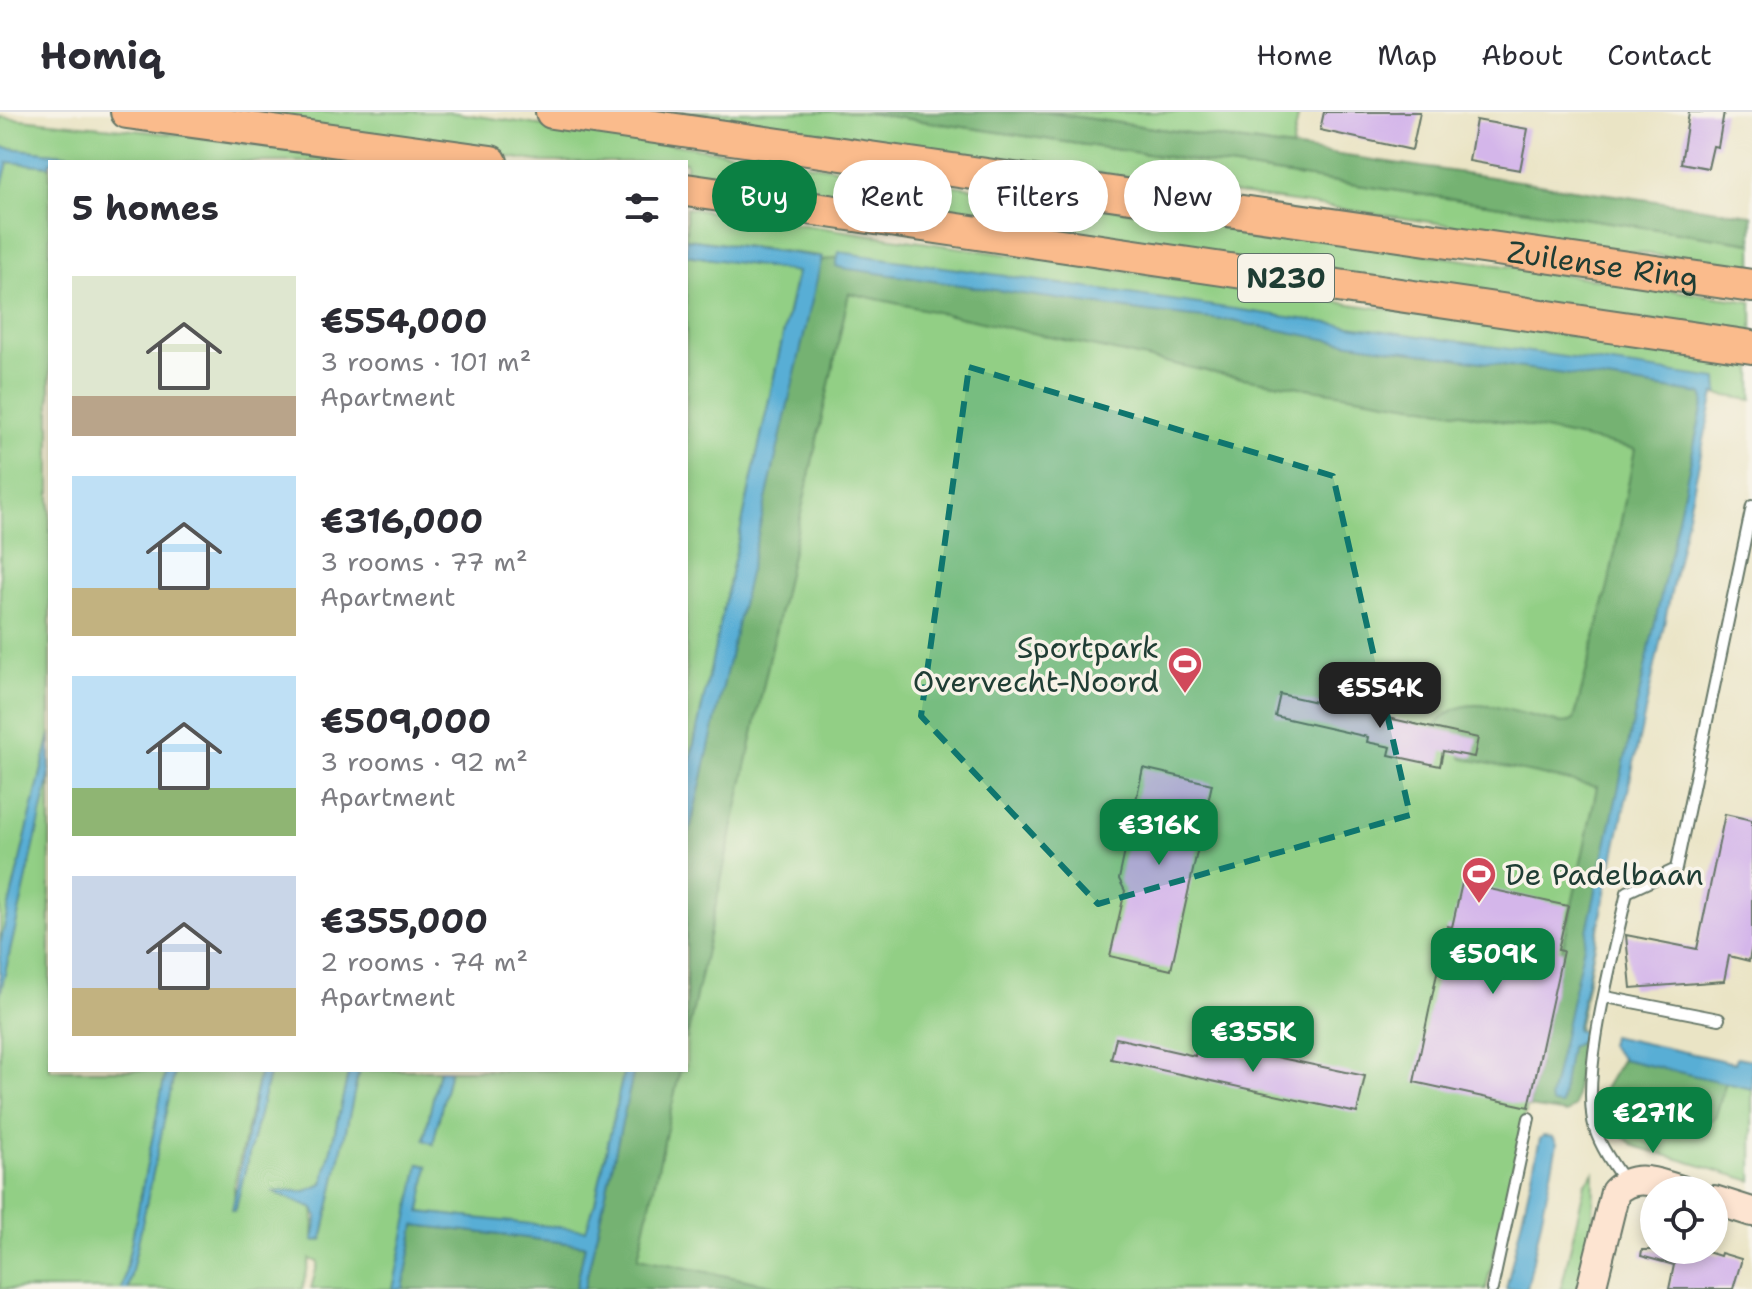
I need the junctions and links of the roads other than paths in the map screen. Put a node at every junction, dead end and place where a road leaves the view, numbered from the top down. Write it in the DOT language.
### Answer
graph roads {
  1 [pos="127,112"];
  2 [pos="552,112"];
  3 [pos="476,160"];
  4 [pos="688,190"];
  5 [pos="1752,286"];
  6 [pos="1752,347"];
  7 [pos="1752,506"];
  8 [pos="1606,997"];
  9 [pos="1719,1019"];
  10 [pos="1529,1118"];
  11 [pos="1640,1180"];
  12 [pos="1625,1182"];
  13 [pos="1728,1204"];
  14 [pos="1752,1212"];
  15 [pos="1492,1289"];
  16 [pos="1591,1289"];
  1 -- 3 [label="main road"];
  2 -- 5 [label="main road, Zuilense Ring / N230"];
  4 -- 6 [label="main road, Zuilense Ring / N230"];
  7 -- 8 [label="lane"];
  8 -- 9 [label="lane"];
  8 -- 12 [label="lane"];
  10 -- 15 [label="lane"];
  11 -- 12 [label="street"];
  12 -- 16 [label="street"];
  13 -- 14 [label="street"];
}
